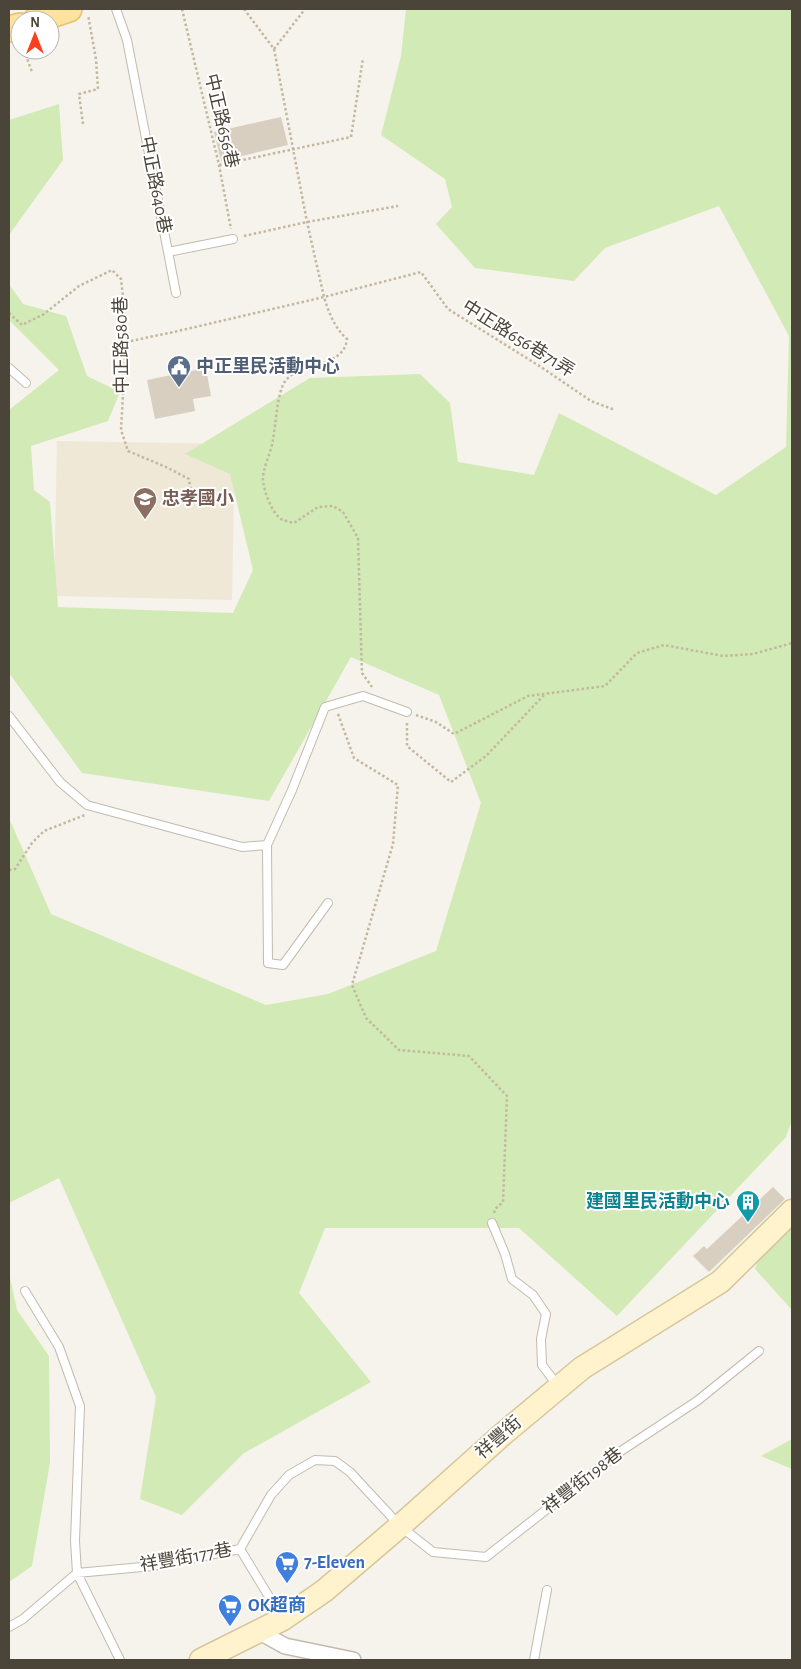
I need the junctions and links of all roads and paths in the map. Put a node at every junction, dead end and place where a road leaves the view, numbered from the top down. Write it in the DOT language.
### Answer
graph roads {
  1 [pos="71,9"];
  2 [pos="116,9"];
  3 [pos="182,9"];
  4 [pos="244,9"];
  5 [pos="305,9"];
  6 [pos="274,49"];
  7 [pos="363,58"];
  8 [pos="28,60"];
  9 [pos="32,72"];
  10 [pos="83,124"];
  11 [pos="294,150"];
  12 [pos="218,165"];
  13 [pos="398,206"];
  14 [pos="307,222"];
  15 [pos="233,239"];
  16 [pos="168,252"];
  17 [pos="176,293"];
  18 [pos="324,297"];
  19 [pos="9,313"];
  20 [pos="126,342"];
  21 [pos="9,368"];
  22 [pos="26,384"];
  23 [pos="615,410"];
  24 [pos="193,506"];
  25 [pos="792,643"];
  26 [pos="545,694"];
  27 [pos="335,704"];
  28 [pos="384,704"];
  29 [pos="407,712"];
  30 [pos="9,716"];
  31 [pos="90,814"];
  32 [pos="267,845"];
  33 [pos="9,870"];
  34 [pos="328,903"];
  35 [pos="792,1210"];
  36 [pos="492,1223"];
  37 [pos="25,1291"];
  38 [pos="759,1352"];
  39 [pos="559,1387"];
  40 [pos="400,1526"];
  41 [pos="240,1549"];
  42 [pos="77,1573"];
  43 [pos="547,1590"];
  44 [pos="283,1619"];
  45 [pos="9,1627"];
  46 [pos="258,1631"];
  47 [pos="120,1660"];
  48 [pos="201,1660"];
  49 [pos="354,1660"];
  50 [pos="534,1660"];
  1 -- 10 [label="path"];
  2 -- 16 [label="lane, 中正路640巷"];
  3 -- 12 [label="path, 中正路656巷"];
  4 -- 6 [label="path"];
  5 -- 6 [label="path"];
  6 -- 11 [label="path"];
  7 -- 11 [label="path"];
  8 -- 9 [label="path"];
  11 -- 12 [label="path"];
  11 -- 14 [label="path"];
  12 -- 15 [label="path, 中正路656巷"];
  13 -- 14 [label="path"];
  14 -- 15 [label="path"];
  14 -- 18 [label="path"];
  15 -- 16 [label="lane, 中正路640巷"];
  16 -- 17 [label="lane"];
  18 -- 20 [label="path"];
  18 -- 23 [label="path, 中正路656巷71弄"];
  18 -- 28 [label="path"];
  19 -- 20 [label="path, 中正路580巷"];
  20 -- 24 [label="path, 中正路580巷"];
  21 -- 22 [label="lane"];
  25 -- 26 [label="path"];
  26 -- 29 [label="path"];
  26 -- 29 [label="path"];
  27 -- 28 [label="lane"];
  27 -- 32 [label="lane"];
  27 -- 36 [label="path"];
  28 -- 29 [label="lane"];
  30 -- 32 [label="lane"];
  31 -- 33 [label="path"];
  32 -- 34 [label="lane"];
  35 -- 39 [label="street, 祥豐街"];
  36 -- 39 [label="lane"];
  37 -- 42 [label="lane"];
  38 -- 40 [label="lane, 祥豐街198巷"];
  39 -- 40 [label="street, 祥豐街"];
  40 -- 41 [label="lane, 祥豐街177巷"];
  40 -- 44 [label="street, 祥豐街"];
  41 -- 42 [label="lane, 祥豐街177巷"];
  41 -- 44 [label="lane"];
  42 -- 45 [label="lane"];
  42 -- 47 [label="lane"];
  43 -- 50 [label="lane"];
  44 -- 46 [label="street, 祥豐街"];
  46 -- 48 [label="street, 祥豐街"];
  46 -- 49 [label="street"];
}
